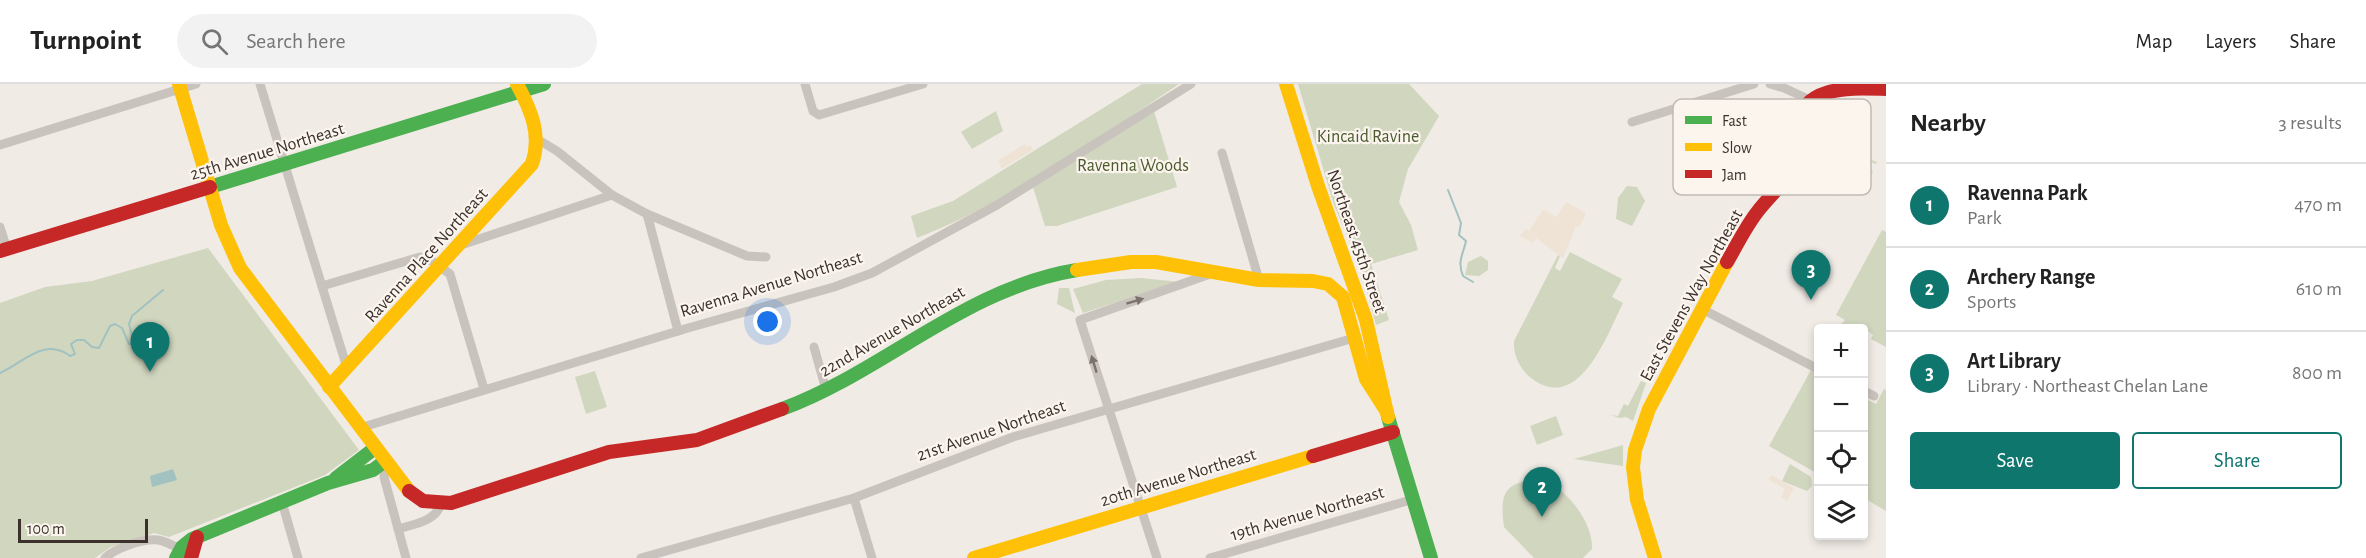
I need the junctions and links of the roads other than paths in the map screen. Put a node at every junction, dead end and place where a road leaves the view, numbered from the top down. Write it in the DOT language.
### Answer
graph roads {
  1 [pos="196,84"];
  2 [pos="260,84"];
  3 [pos="544,84"];
  4 [pos="805,84"];
  5 [pos="923,84"];
  6 [pos="1191,84"];
  7 [pos="1286,84"];
  8 [pos="1754,84"];
  9 [pos="1770,84"];
  10 [pos="180,86"];
  11 [pos="519,87"];
  12 [pos="1879,87"];
  13 [pos="1706,99"];
  14 [pos="1808,99"];
  15 [pos="1812,99"];
  16 [pos="1673,109"];
  17 [pos="1632,122"];
  18 [pos="537,139"];
  19 [pos="0,145"];
  20 [pos="1222,153"];
  21 [pos="285,164"];
  22 [pos="210,187"];
  23 [pos="612,195"];
  24 [pos="1770,195"];
  25 [pos="647,214"];
  26 [pos="0,227"];
  27 [pos="460,245"];
  28 [pos="3,250"];
  29 [pos="766,257"];
  30 [pos="440,267"];
  31 [pos="1215,272"];
  32 [pos="1259,280"];
  33 [pos="322,286"];
  34 [pos="1333,287"];
  35 [pos="1702,309"];
  36 [pos="678,331"];
  37 [pos="1354,338"];
  38 [pos="814,347"];
  39 [pos="1814,367"];
  40 [pos="347,368"];
  41 [pos="329,387"];
  42 [pos="484,389"];
  43 [pos="826,390"];
  44 [pos="1868,393"];
  45 [pos="1874,396"];
  46 [pos="1108,409"];
  47 [pos="1387,412"];
  48 [pos="360,428"];
  49 [pos="1393,432"];
  50 [pos="375,448"];
  51 [pos="385,461"];
  52 [pos="328,483"];
  53 [pos="854,498"];
  54 [pos="1414,499"];
  55 [pos="282,502"];
  56 [pos="441,504"];
  57 [pos="1141,507"];
  58 [pos="398,529"];
  59 [pos="182,555"];
  60 [pos="105,558"];
  61 [pos="298,558"];
  62 [pos="406,558"];
  63 [pos="641,558"];
  64 [pos="872,558"];
  65 [pos="974,558"];
  66 [pos="1157,558"];
  67 [pos="1210,558"];
  68 [pos="1431,558"];
  69 [pos="1655,558"];
  1 -- 10 [label="street"];
  2 -- 21 [label="street"];
  3 -- 11 [label="street, 25th Avenue Northeast"];
  4 -- 5 [label="street"];
  6 -- 36 [label="street, Ravenna Avenue Northeast"];
  7 -- 47 [label="street, Northeast 45th Street"];
  8 -- 13 [label="street"];
  9 -- 14 [label="street"];
  10 -- 19 [label="street"];
  10 -- 22 [label="street"];
  11 -- 18 [label="street"];
  11 -- 21 [label="street, 25th Avenue Northeast"];
  12 -- 15 [label="street"];
  16 -- 17 [label="street"];
  18 -- 23 [label="street"];
  18 -- 27 [label="street, Ravenna Place Northeast"];
  20 -- 32 [label="street"];
  21 -- 22 [label="street, 25th Avenue Northeast"];
  21 -- 33 [label="street"];
  22 -- 28 [label="street, 25th Avenue Northeast"];
  22 -- 41 [label="street"];
  23 -- 25 [label="street"];
  23 -- 27 [label="street"];
  24 -- 35 [label="street, East Stevens Way Northeast"];
  25 -- 29 [label="street"];
  25 -- 36 [label="street"];
  26 -- 28 [label="street"];
  27 -- 30 [label="street, Ravenna Place Northeast"];
  30 -- 33 [label="street"];
  30 -- 40 [label="street, Ravenna Place Northeast"];
  30 -- 42 [label="street"];
  31 -- 32 [label="street, 22nd Avenue Northeast"];
  31 -- 43 [label="street, 22nd Avenue Northeast"];
  46 -- 31 [label="street, one-way"];
  32 -- 34 [label="street, 22nd Avenue Northeast"];
  33 -- 40 [label="street"];
  34 -- 37 [label="street, Northeast 45th Street"];
  35 -- 39 [label="street"];
  35 -- 69 [label="street, East Stevens Way Northeast"];
  36 -- 42 [label="street, Ravenna Avenue Northeast"];
  37 -- 46 [label="street, 21st Avenue Northeast"];
  37 -- 47 [label="street, Northeast 45th Street"];
  38 -- 43 [label="street"];
  40 -- 41 [label="street, Ravenna Place Northeast"];
  41 -- 48 [label="street"];
  42 -- 48 [label="street, Ravenna Avenue Northeast"];
  43 -- 56 [label="street, 22nd Avenue Northeast"];
  44 -- 45 [label="street"];
  46 -- 53 [label="street, 21st Avenue Northeast"];
  46 -- 57 [label="street"];
  47 -- 49 [label="street, Northeast 45th Street"];
  48 -- 50 [label="street"];
  49 -- 54 [label="street, Northeast 45th Street"];
  49 -- 57 [label="street, 20th Avenue Northeast"];
  50 -- 51 [label="street"];
  50 -- 52 [label="street"];
  51 -- 52 [label="street"];
  51 -- 56 [label="street"];
  51 -- 58 [label="street"];
  52 -- 55 [label="street"];
  53 -- 63 [label="street, 21st Avenue Northeast"];
  53 -- 64 [label="street"];
  54 -- 67 [label="street, 19th Avenue Northeast"];
  54 -- 68 [label="street, Northeast 45th Street"];
  55 -- 59 [label="street"];
  55 -- 61 [label="street"];
  56 -- 58 [label="street, 22nd Avenue Northeast"];
  57 -- 65 [label="street, 20th Avenue Northeast"];
  57 -- 66 [label="street"];
  58 -- 62 [label="street"];
  59 -- 60 [label="street"];
}
